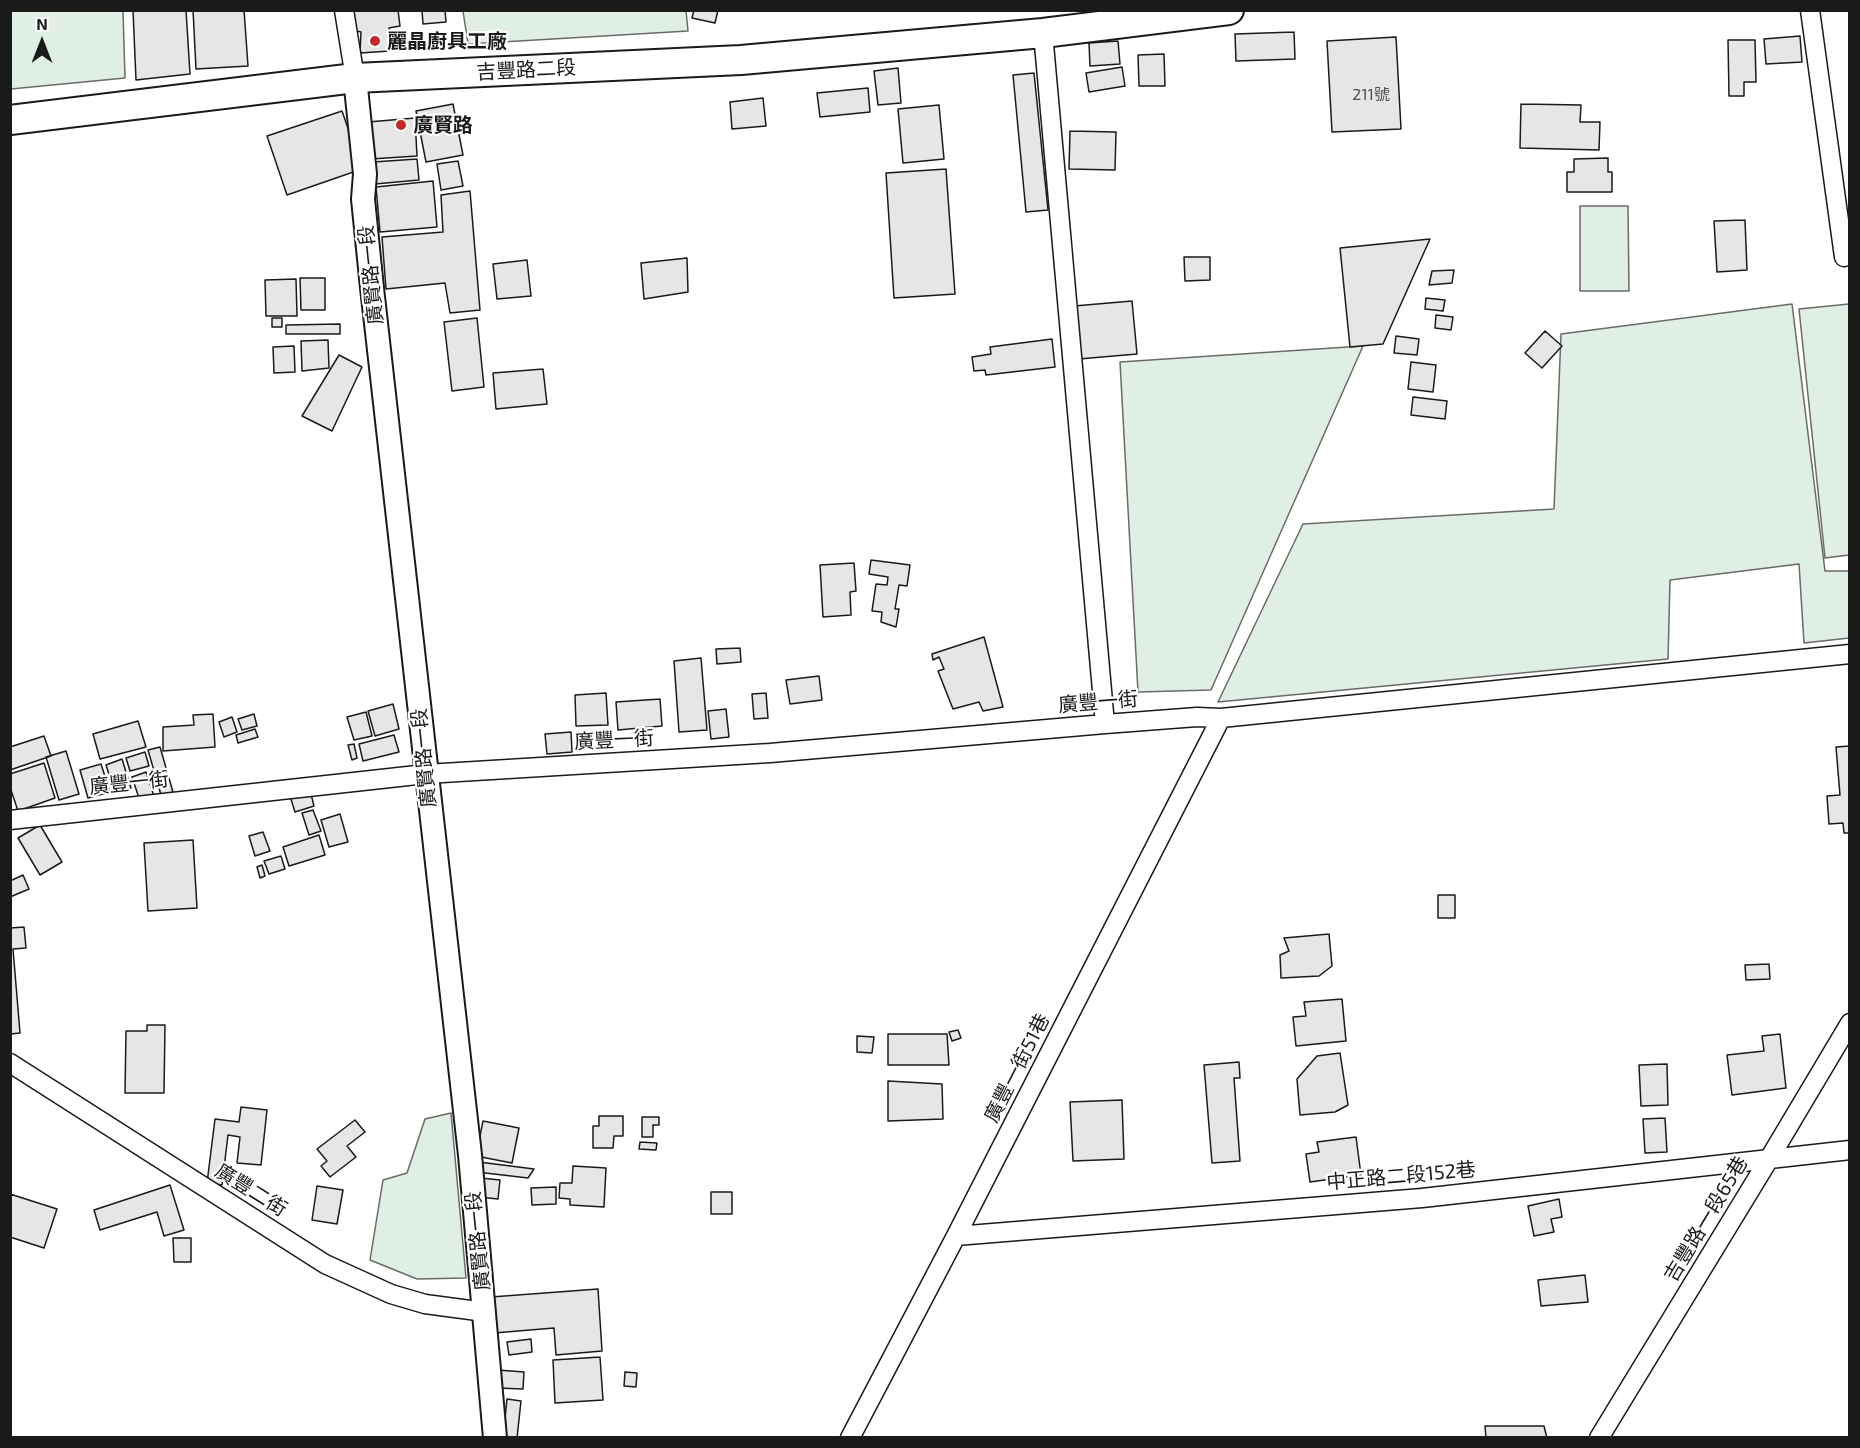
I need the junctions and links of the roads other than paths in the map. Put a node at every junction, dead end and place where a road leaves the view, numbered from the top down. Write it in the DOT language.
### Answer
graph roads {
  1 [pos="344,10"];
  2 [pos="1229,10"];
  3 [pos="1810,10"];
  4 [pos="1043,33"];
  5 [pos="355,78"];
  6 [pos="10,120"];
  7 [pos="1844,257"];
  8 [pos="1850,654"];
  9 [pos="1221,718"];
  10 [pos="1105,723"];
  11 [pos="426,774"];
  12 [pos="10,820"];
  13 [pos="1850,1023"];
  14 [pos="10,1063"];
  15 [pos="1850,1150"];
  16 [pos="1769,1159"];
  17 [pos="956,1236"];
  18 [pos="485,1312"];
  19 [pos="495,1437"];
  20 [pos="850,1437"];
  21 [pos="1599,1437"];
  1 -- 5 [label="street"];
  2 -- 4 [label="main road, 吉豐路二段"];
  3 -- 7 [label="street"];
  4 -- 5 [label="main road, 吉豐路二段"];
  4 -- 10 [label="street"];
  5 -- 6 [label="main road, 吉豐路二段"];
  5 -- 11 [label="street, 廣賢路一段"];
  8 -- 9 [label="street, 廣豐一街"];
  9 -- 10 [label="street, 廣豐一街"];
  9 -- 17 [label="street, 廣豐一街51巷"];
  10 -- 11 [label="street, 廣豐一街"];
  11 -- 12 [label="street, 廣豐一街"];
  11 -- 18 [label="street, 廣賢路一段"];
  13 -- 16 [label="street, 吉豐路一段65巷"];
  14 -- 18 [label="street, 廣豐二街"];
  15 -- 16 [label="street, 中正路二段152巷"];
  16 -- 17 [label="street, 中正路二段152巷"];
  16 -- 21 [label="street, 吉豐路一段65巷"];
  17 -- 20 [label="street, 廣豐一街51巷"];
  18 -- 19 [label="street, 廣賢路一段"];
}
